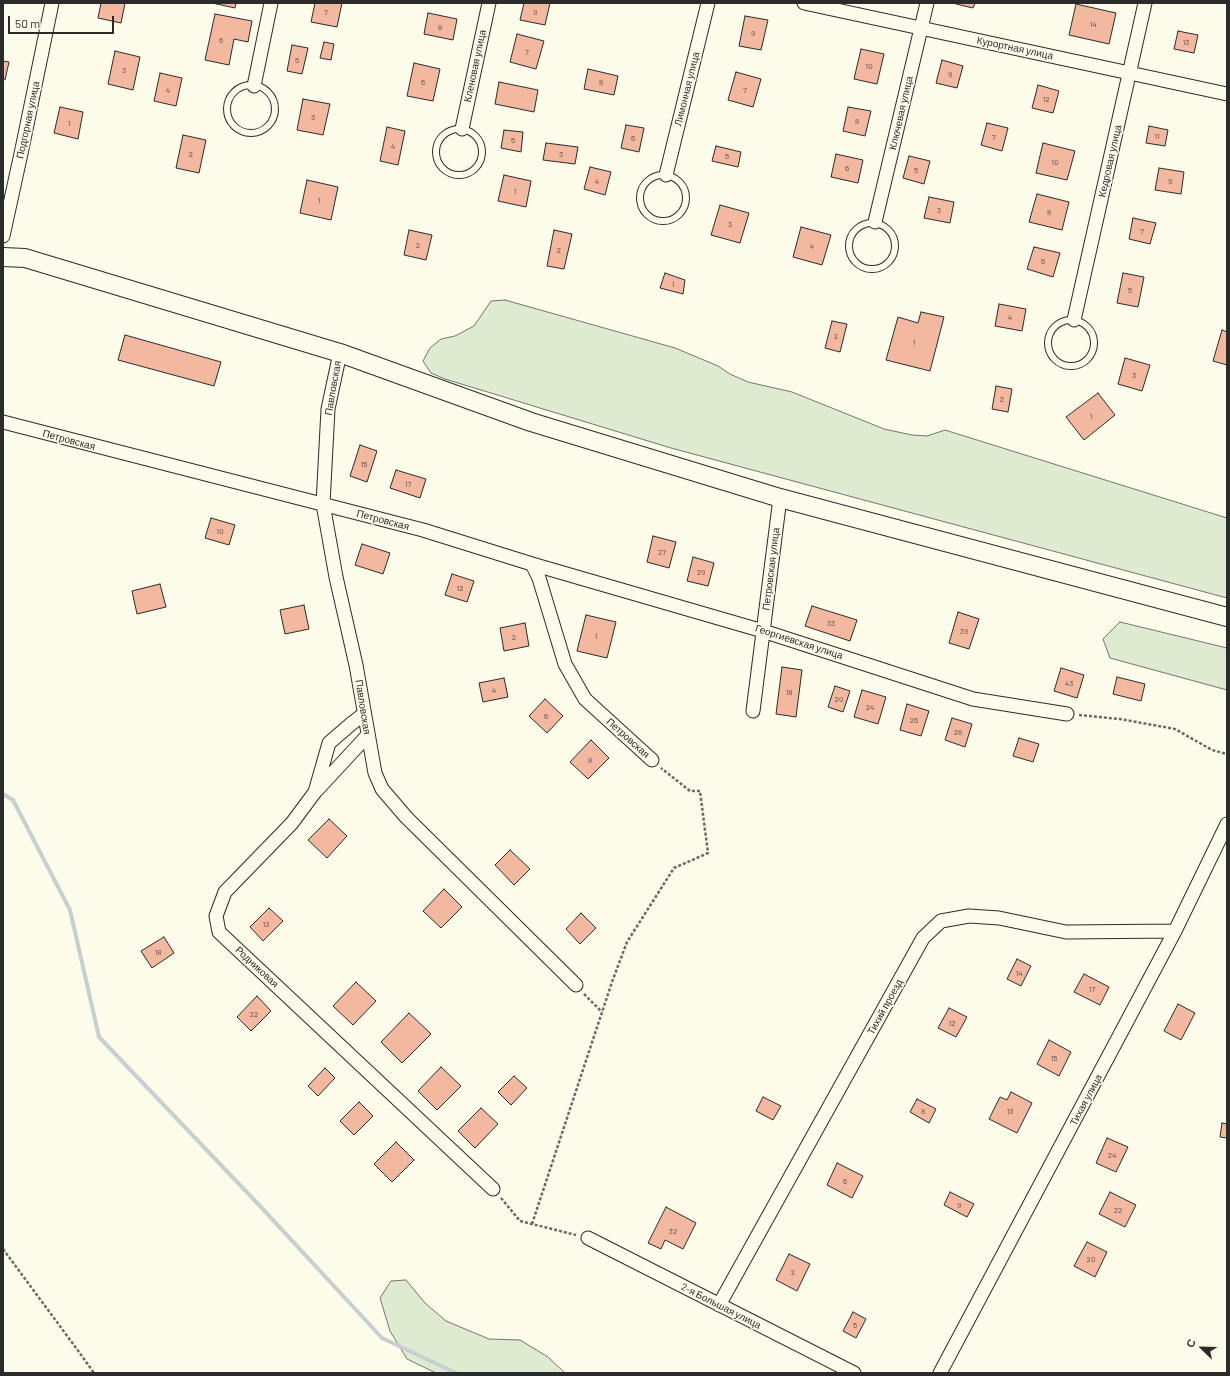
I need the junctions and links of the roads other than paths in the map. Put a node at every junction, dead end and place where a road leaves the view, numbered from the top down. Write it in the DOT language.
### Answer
graph roads {
  1 [pos="271,3"];
  2 [pos="489,3"];
  3 [pos="708,3"];
  4 [pos="804,3"];
  5 [pos="927,3"];
  6 [pos="1145,3"];
  7 [pos="50,4"];
  8 [pos="922,28"];
  9 [pos="1130,72"];
  10 [pos="254,86"];
  11 [pos="1227,94"];
  12 [pos="462,129"];
  13 [pos="666,175"];
  14 [pos="875,222"];
  15 [pos="3,236"];
  16 [pos="3,257"];
  17 [pos="1074,320"];
  18 [pos="340,352"];
  19 [pos="3,422"];
  20 [pos="780,498"];
  21 [pos="323,504"];
  22 [pos="532,564"];
  23 [pos="1227,616"];
  24 [pos="763,631"];
  25 [pos="753,711"];
  26 [pos="364,714"];
  27 [pos="1066,714"];
  28 [pos="367,736"];
  29 [pos="652,760"];
  30 [pos="315,792"];
  31 [pos="1227,824"];
  32 [pos="1175,931"];
  33 [pos="576,985"];
  34 [pos="493,1189"];
  35 [pos="588,1238"];
  36 [pos="719,1304"];
  37 [pos="854,1373"];
  38 [pos="940,1373"];
  1 -- 10 [label="street"];
  2 -- 12 [label="street, Кленовая улица"];
  3 -- 13 [label="street, Лимонная улица"];
  4 -- 8 [label="street, Курортная улица"];
  5 -- 8 [label="street, Ключевая улица"];
  6 -- 9 [label="street, Кедровая улица"];
  7 -- 15 [label="street, Подгорная улица"];
  8 -- 9 [label="street, Курортная улица"];
  8 -- 14 [label="street, Ключевая улица"];
  9 -- 11 [label="street, Курортная улица"];
  9 -- 17 [label="street, Кедровая улица"];
  10 -- 10 [label="lane"];
  12 -- 12 [label="lane"];
  13 -- 13 [label="lane"];
  14 -- 14 [label="lane"];
  16 -- 18 [label="street"];
  17 -- 17 [label="lane"];
  18 -- 20 [label="street"];
  18 -- 21 [label="street, Павловская"];
  19 -- 21 [label="street, Петровская"];
  20 -- 23 [label="street"];
  20 -- 24 [label="street, Петровская улица"];
  21 -- 22 [label="street, Петровская"];
  21 -- 26 [label="street, Павловская"];
  22 -- 24 [label="street, Георгиевская улица"];
  22 -- 29 [label="street, Петровская"];
  24 -- 25 [label="street, Петровская улица"];
  24 -- 27 [label="street, Георгиевская улица"];
  26 -- 28 [label="street, Павловская"];
  26 -- 30 [label="street, Родниковая"];
  28 -- 30 [label="street"];
  28 -- 33 [label="street, Павловская"];
  30 -- 34 [label="street, Родниковая"];
  31 -- 32 [label="street, Тихая улица"];
  32 -- 36 [label="street, Тихий проезд"];
  32 -- 38 [label="street, Тихая улица"];
  35 -- 36 [label="street, 2-я Большая улица"];
  36 -- 37 [label="street, 2-я Большая улица"];
}
